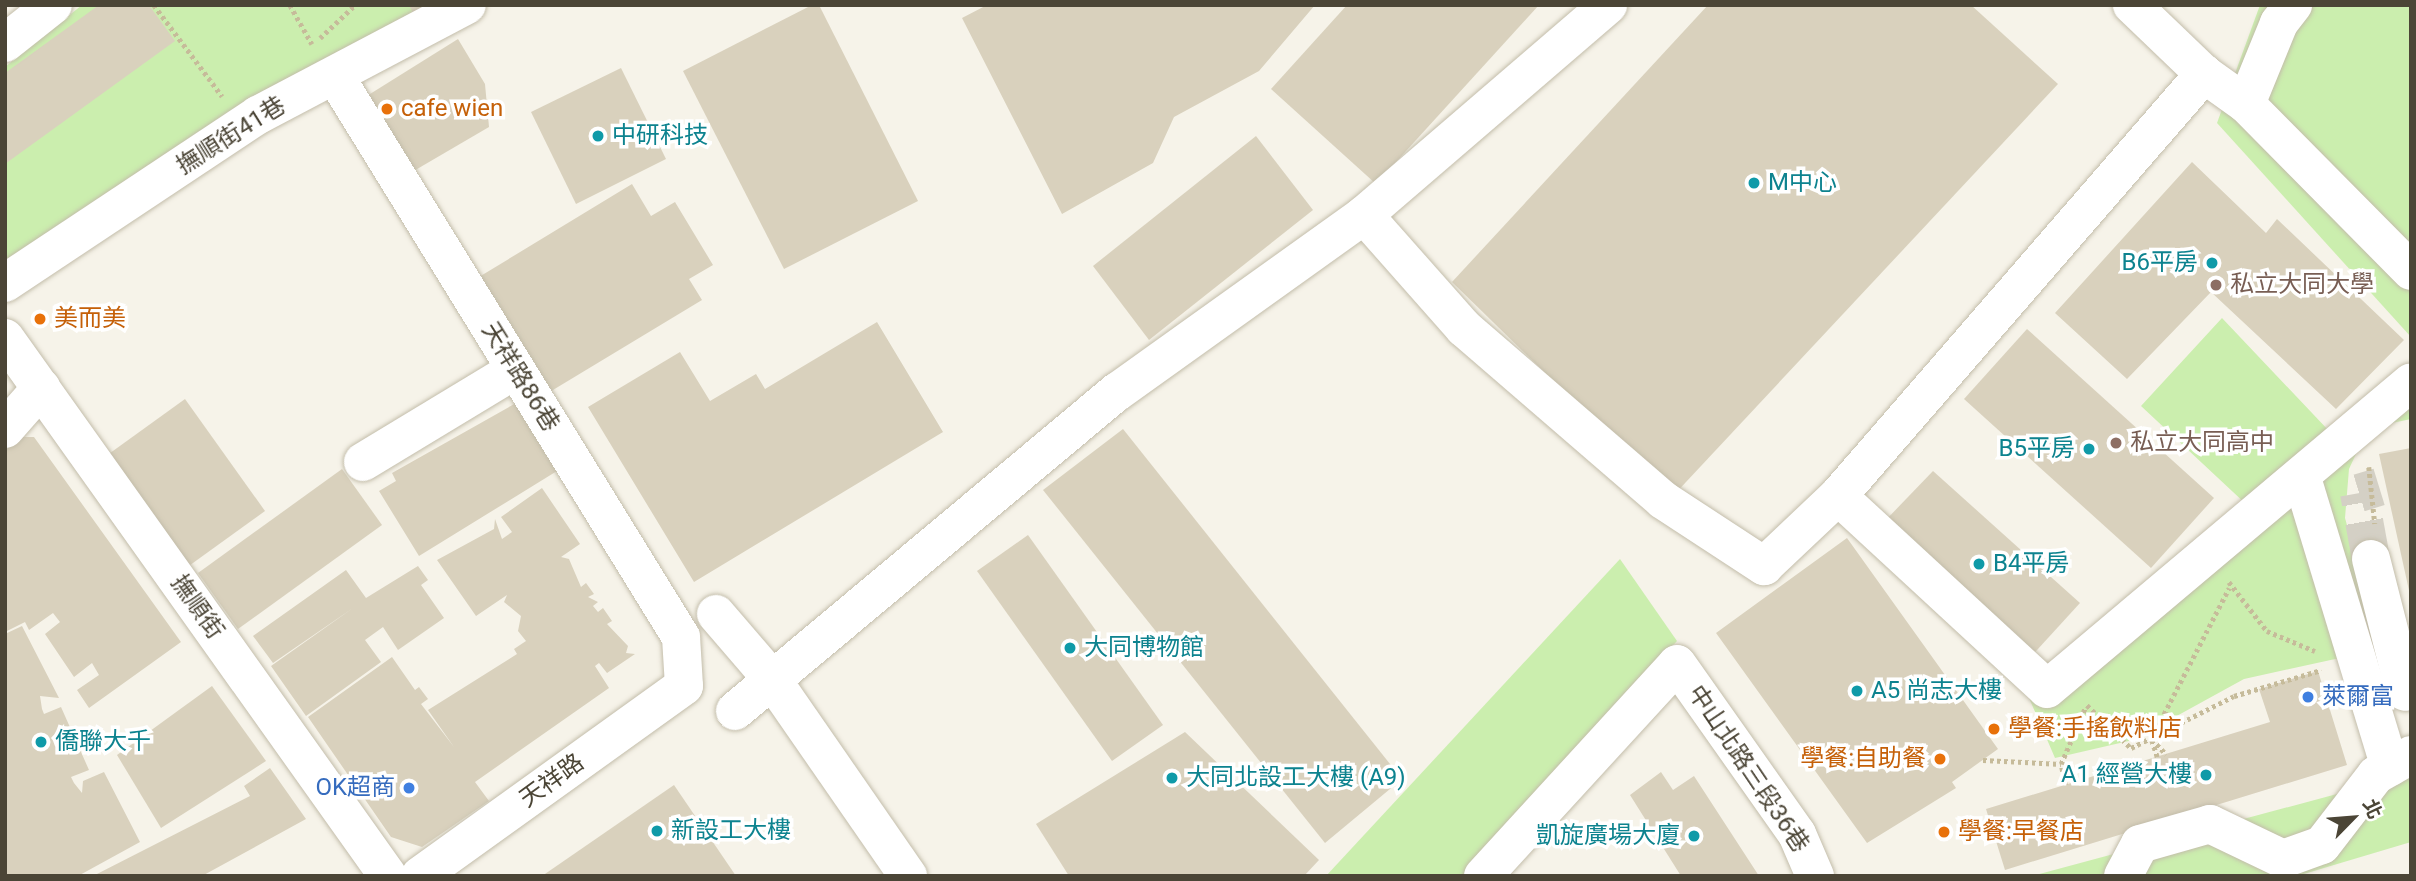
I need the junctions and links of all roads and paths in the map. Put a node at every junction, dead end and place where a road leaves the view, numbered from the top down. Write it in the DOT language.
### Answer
graph roads {
  1 [pos="53,5"];
  2 [pos="154,5"];
  3 [pos="290,5"];
  4 [pos="467,5"];
  5 [pos="1608,5"];
  6 [pos="2132,5"];
  7 [pos="2293,5"];
  8 [pos="5,43"];
  9 [pos="313,45"];
  10 [pos="2204,74"];
  11 [pos="335,76"];
  12 [pos="227,103"];
  13 [pos="2246,104"];
  14 [pos="1364,215"];
  15 [pos="2411,271"];
  16 [pos="5,283"];
  17 [pos="5,338"];
  18 [pos="515,370"];
  19 [pos="2411,383"];
  20 [pos="41,388"];
  21 [pos="5,429"];
  22 [pos="2366,452"];
  23 [pos="363,462"];
  24 [pos="2295,483"];
  25 [pos="1838,496"];
  26 [pos="2371,559"];
  27 [pos="2220,569"];
  28 [pos="716,614"];
  29 [pos="2350,665"];
  30 [pos="771,678"];
  31 [pos="2059,678"];
  32 [pos="684,686"];
  33 [pos="2408,693"];
  34 [pos="2087,704"];
  35 [pos="735,711"];
  36 [pos="2151,739"];
  37 [pos="2165,754"];
  38 [pos="2157,757"];
  39 [pos="1983,760"];
  40 [pos="2061,764"];
  41 [pos="2392,766"];
  42 [pos="2065,785"];
  43 [pos="388,876"];
  44 [pos="420,876"];
  45 [pos="908,876"];
  46 [pos="1483,876"];
  47 [pos="1815,876"];
  48 [pos="2123,876"];
  1 -- 8 [label="street"];
  2 -- 12 [label="path"];
  3 -- 9 [label="path"];
  4 -- 11 [label="street, 撫順街41巷"];
  5 -- 14 [label="street"];
  6 -- 10 [label="street"];
  7 -- 13 [label="street"];
  10 -- 13 [label="street"];
  10 -- 25 [label="street"];
  11 -- 16 [label="street, 撫順街41巷"];
  11 -- 18 [label="street, 天祥路86巷"];
  13 -- 15 [label="street"];
  14 -- 25 [label="street"];
  14 -- 30 [label="street"];
  17 -- 20 [label="street, 撫順街"];
  18 -- 23 [label="street"];
  18 -- 32 [label="street, 天祥路86巷"];
  19 -- 24 [label="street"];
  20 -- 21 [label="street"];
  20 -- 43 [label="street, 撫順街"];
  22 -- 26 [label="path"];
  24 -- 27 [label="street"];
  24 -- 29 [label="street"];
  25 -- 31 [label="street"];
  26 -- 33 [label="street"];
  27 -- 29 [label="path"];
  27 -- 31 [label="street"];
  27 -- 36 [label="path"];
  28 -- 30 [label="street"];
  29 -- 33 [label="street"];
  29 -- 36 [label="path"];
  29 -- 41 [label="street"];
  30 -- 35 [label="street"];
  30 -- 45 [label="street"];
  31 -- 34 [label="path"];
  32 -- 44 [label="street, 天祥路"];
  34 -- 36 [label="path"];
  34 -- 40 [label="path"];
  36 -- 37 [label="path"];
  36 -- 38 [label="path"];
  39 -- 40 [label="path"];
  40 -- 42 [label="path"];
  41 -- 48 [label="street"];
  46 -- 47 [label="street, 中山北路三段36巷"];
}
